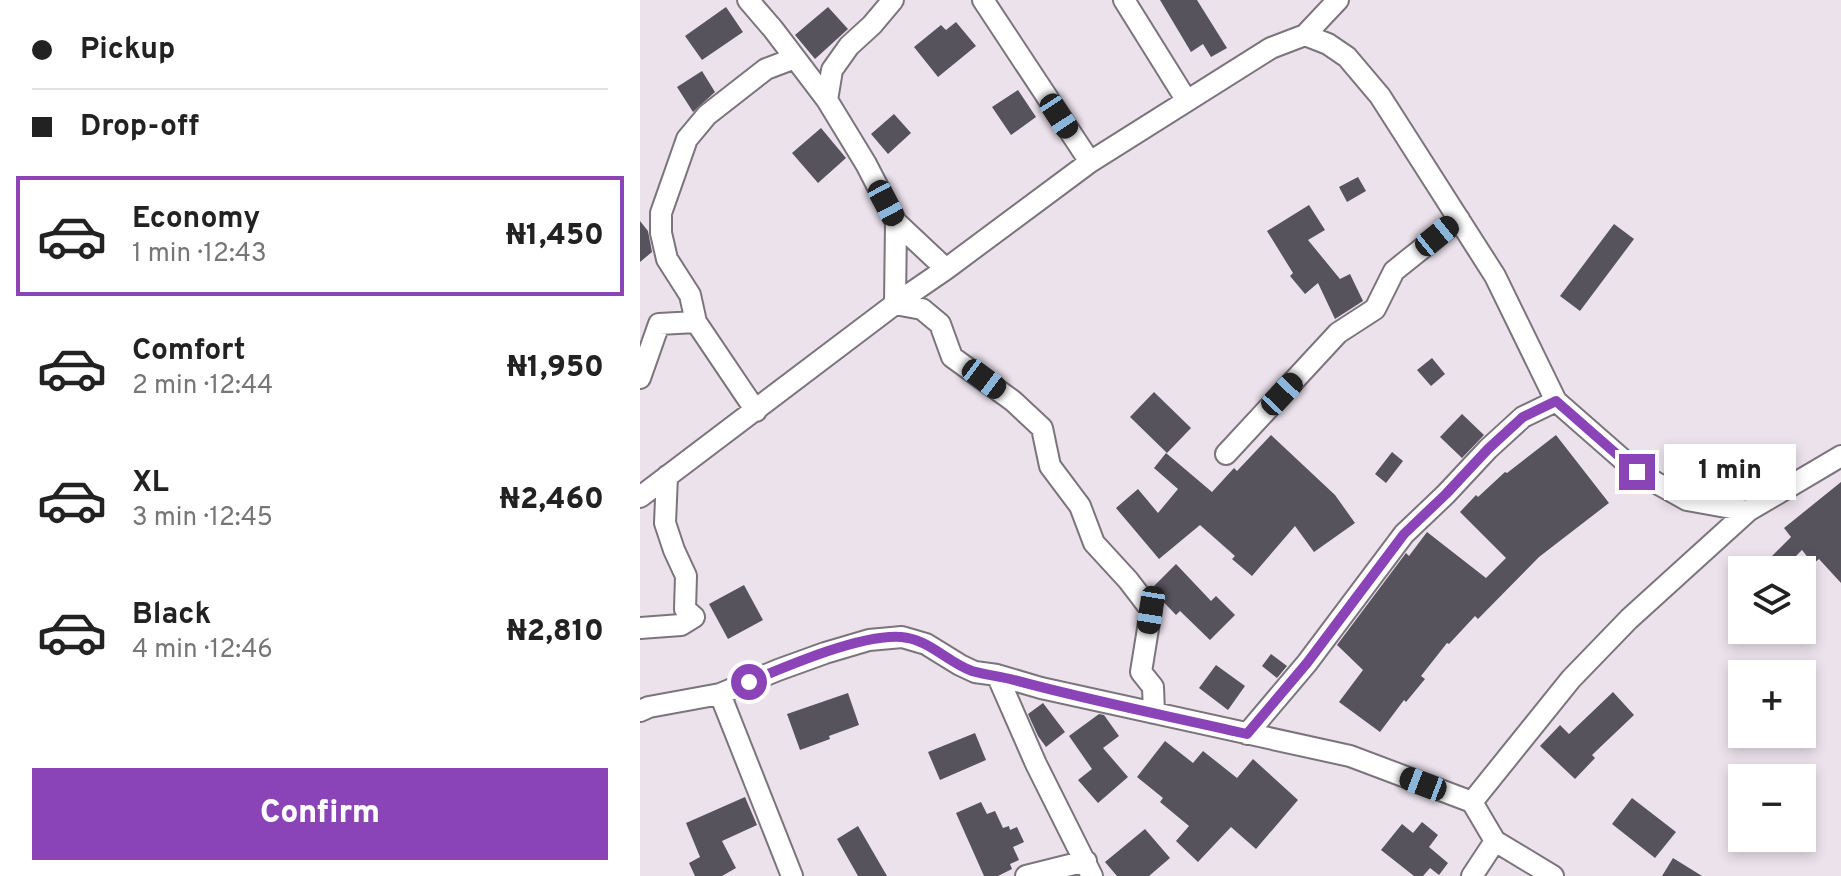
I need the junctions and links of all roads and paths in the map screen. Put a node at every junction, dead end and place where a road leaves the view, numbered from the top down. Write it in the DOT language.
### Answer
graph roads {
  1 [pos="748,0"];
  2 [pos="893,0"];
  3 [pos="983,0"];
  4 [pos="1124,0"];
  5 [pos="1338,0"];
  6 [pos="1305,35"];
  7 [pos="795,58"];
  8 [pos="827,100"];
  9 [pos="1187,101"];
  10 [pos="1090,162"];
  11 [pos="1459,219"];
  12 [pos="896,222"];
  13 [pos="946,269"];
  14 [pos="895,304"];
  15 [pos="696,322"];
  16 [pos="640,378"];
  17 [pos="1556,401"];
  18 [pos="756,411"];
  19 [pos="1226,454"];
  20 [pos="1841,456"];
  21 [pos="667,476"];
  22 [pos="640,497"];
  23 [pos="1748,511"];
  24 [pos="640,628"];
  25 [pos="997,675"];
  26 [pos="720,694"];
  27 [pos="640,711"];
  28 [pos="1154,713"];
  29 [pos="1247,734"];
  30 [pos="1472,802"];
  31 [pos="1495,841"];
  32 [pos="1089,868"];
  33 [pos="1548,875"];
  34 [pos="792,876"];
  35 [pos="1026,876"];
  36 [pos="1472,876"];
  1 -- 7 [label="street"];
  2 -- 8 [label="street"];
  3 -- 10 [label="street"];
  4 -- 9 [label="street"];
  5 -- 6 [label="street"];
  6 -- 9 [label="street"];
  6 -- 11 [label="street"];
  7 -- 8 [label="street"];
  7 -- 15 [label="street"];
  8 -- 12 [label="street"];
  9 -- 10 [label="street"];
  10 -- 13 [label="street"];
  11 -- 17 [label="street"];
  11 -- 19 [label="street"];
  12 -- 13 [label="street"];
  12 -- 14 [label="street"];
  13 -- 14 [label="street"];
  14 -- 18 [label="street"];
  14 -- 28 [label="street"];
  15 -- 16 [label="street"];
  15 -- 18 [label="street"];
  17 -- 23 [label="street"];
  17 -- 29 [label="street"];
  18 -- 21 [label="street"];
  20 -- 23 [label="street"];
  21 -- 22 [label="street"];
  21 -- 24 [label="street"];
  23 -- 30 [label="street"];
  25 -- 26 [label="street"];
  25 -- 28 [label="street"];
  25 -- 32 [label="street"];
  26 -- 27 [label="street"];
  26 -- 34 [label="street"];
  28 -- 29 [label="street"];
  29 -- 30 [label="street"];
  30 -- 31 [label="street"];
  31 -- 33 [label="street"];
  31 -- 36 [label="street"];
  32 -- 35 [label="street"];
}
